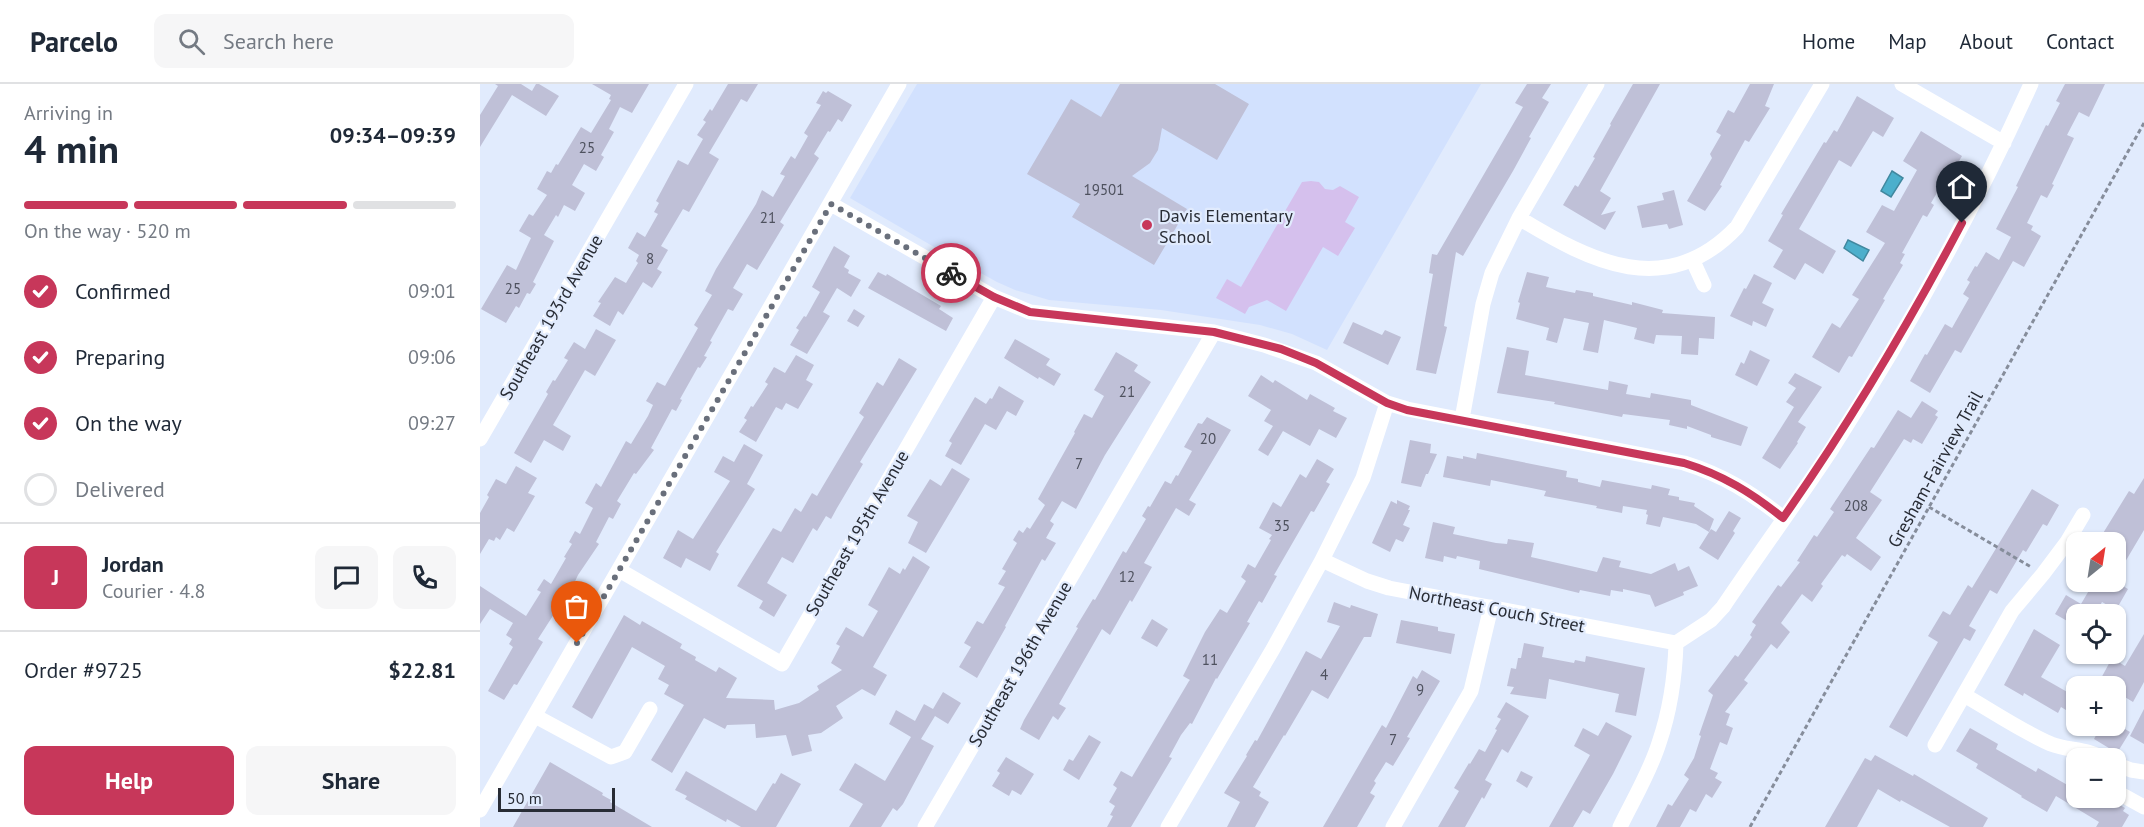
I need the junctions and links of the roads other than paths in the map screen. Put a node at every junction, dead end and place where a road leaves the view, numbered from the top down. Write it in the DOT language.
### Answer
graph roads {
  1 [pos="686,84"];
  2 [pos="900,84"];
  3 [pos="1597,84"];
  4 [pos="1822,84"];
  5 [pos="1902,84"];
  6 [pos="2031,84"];
  7 [pos="2004,143"];
  8 [pos="831,204"];
  9 [pos="1519,218"];
  10 [pos="1693,261"];
  11 [pos="1704,285"];
  12 [pos="994,297"];
  13 [pos="1214,332"];
  14 [pos="1387,403"];
  15 [pos="1462,419"];
  16 [pos="480,439"];
  17 [pos="2083,515"];
  18 [pos="1783,518"];
  19 [pos="1322,560"];
  20 [pos="620,570"];
  21 [pos="1491,607"];
  22 [pos="1676,643"];
  23 [pos="1964,695"];
  24 [pos="650,709"];
  25 [pos="535,716"];
  26 [pos="1935,745"];
  27 [pos="2071,748"];
  28 [pos="2126,768"];
  29 [pos="2144,772"];
  30 [pos="2126,796"];
  31 [pos="2144,807"];
  32 [pos="480,810"];
  33 [pos="924,827"];
  34 [pos="1168,827"];
  35 [pos="1393,827"];
  36 [pos="1620,827"];
  1 -- 16 [label="street, Southeast 193rd Avenue"];
  2 -- 8 [label="street"];
  3 -- 9 [label="street"];
  4 -- 10 [label="street"];
  5 -- 7 [label="street"];
  6 -- 7 [label="street"];
  7 -- 18 [label="street"];
  8 -- 12 [label="street"];
  8 -- 20 [label="street"];
  9 -- 10 [label="street"];
  9 -- 15 [label="street"];
  10 -- 11 [label="street"];
  12 -- 13 [label="street"];
  12 -- 20 [label="street, Southeast 195th Avenue"];
  13 -- 14 [label="street"];
  13 -- 33 [label="street, Southeast 196th Avenue"];
  14 -- 15 [label="street"];
  14 -- 19 [label="street"];
  15 -- 18 [label="street"];
  17 -- 23 [label="street"];
  18 -- 22 [label="street"];
  19 -- 21 [label="street, Northeast Couch Street"];
  19 -- 34 [label="street"];
  20 -- 25 [label="street"];
  21 -- 22 [label="street, Northeast Couch Street"];
  21 -- 35 [label="street"];
  22 -- 36 [label="street"];
  23 -- 26 [label="street"];
  23 -- 27 [label="street"];
  24 -- 25 [label="street"];
  25 -- 32 [label="street"];
  28 -- 29 [label="street"];
  30 -- 31 [label="street"];
}
